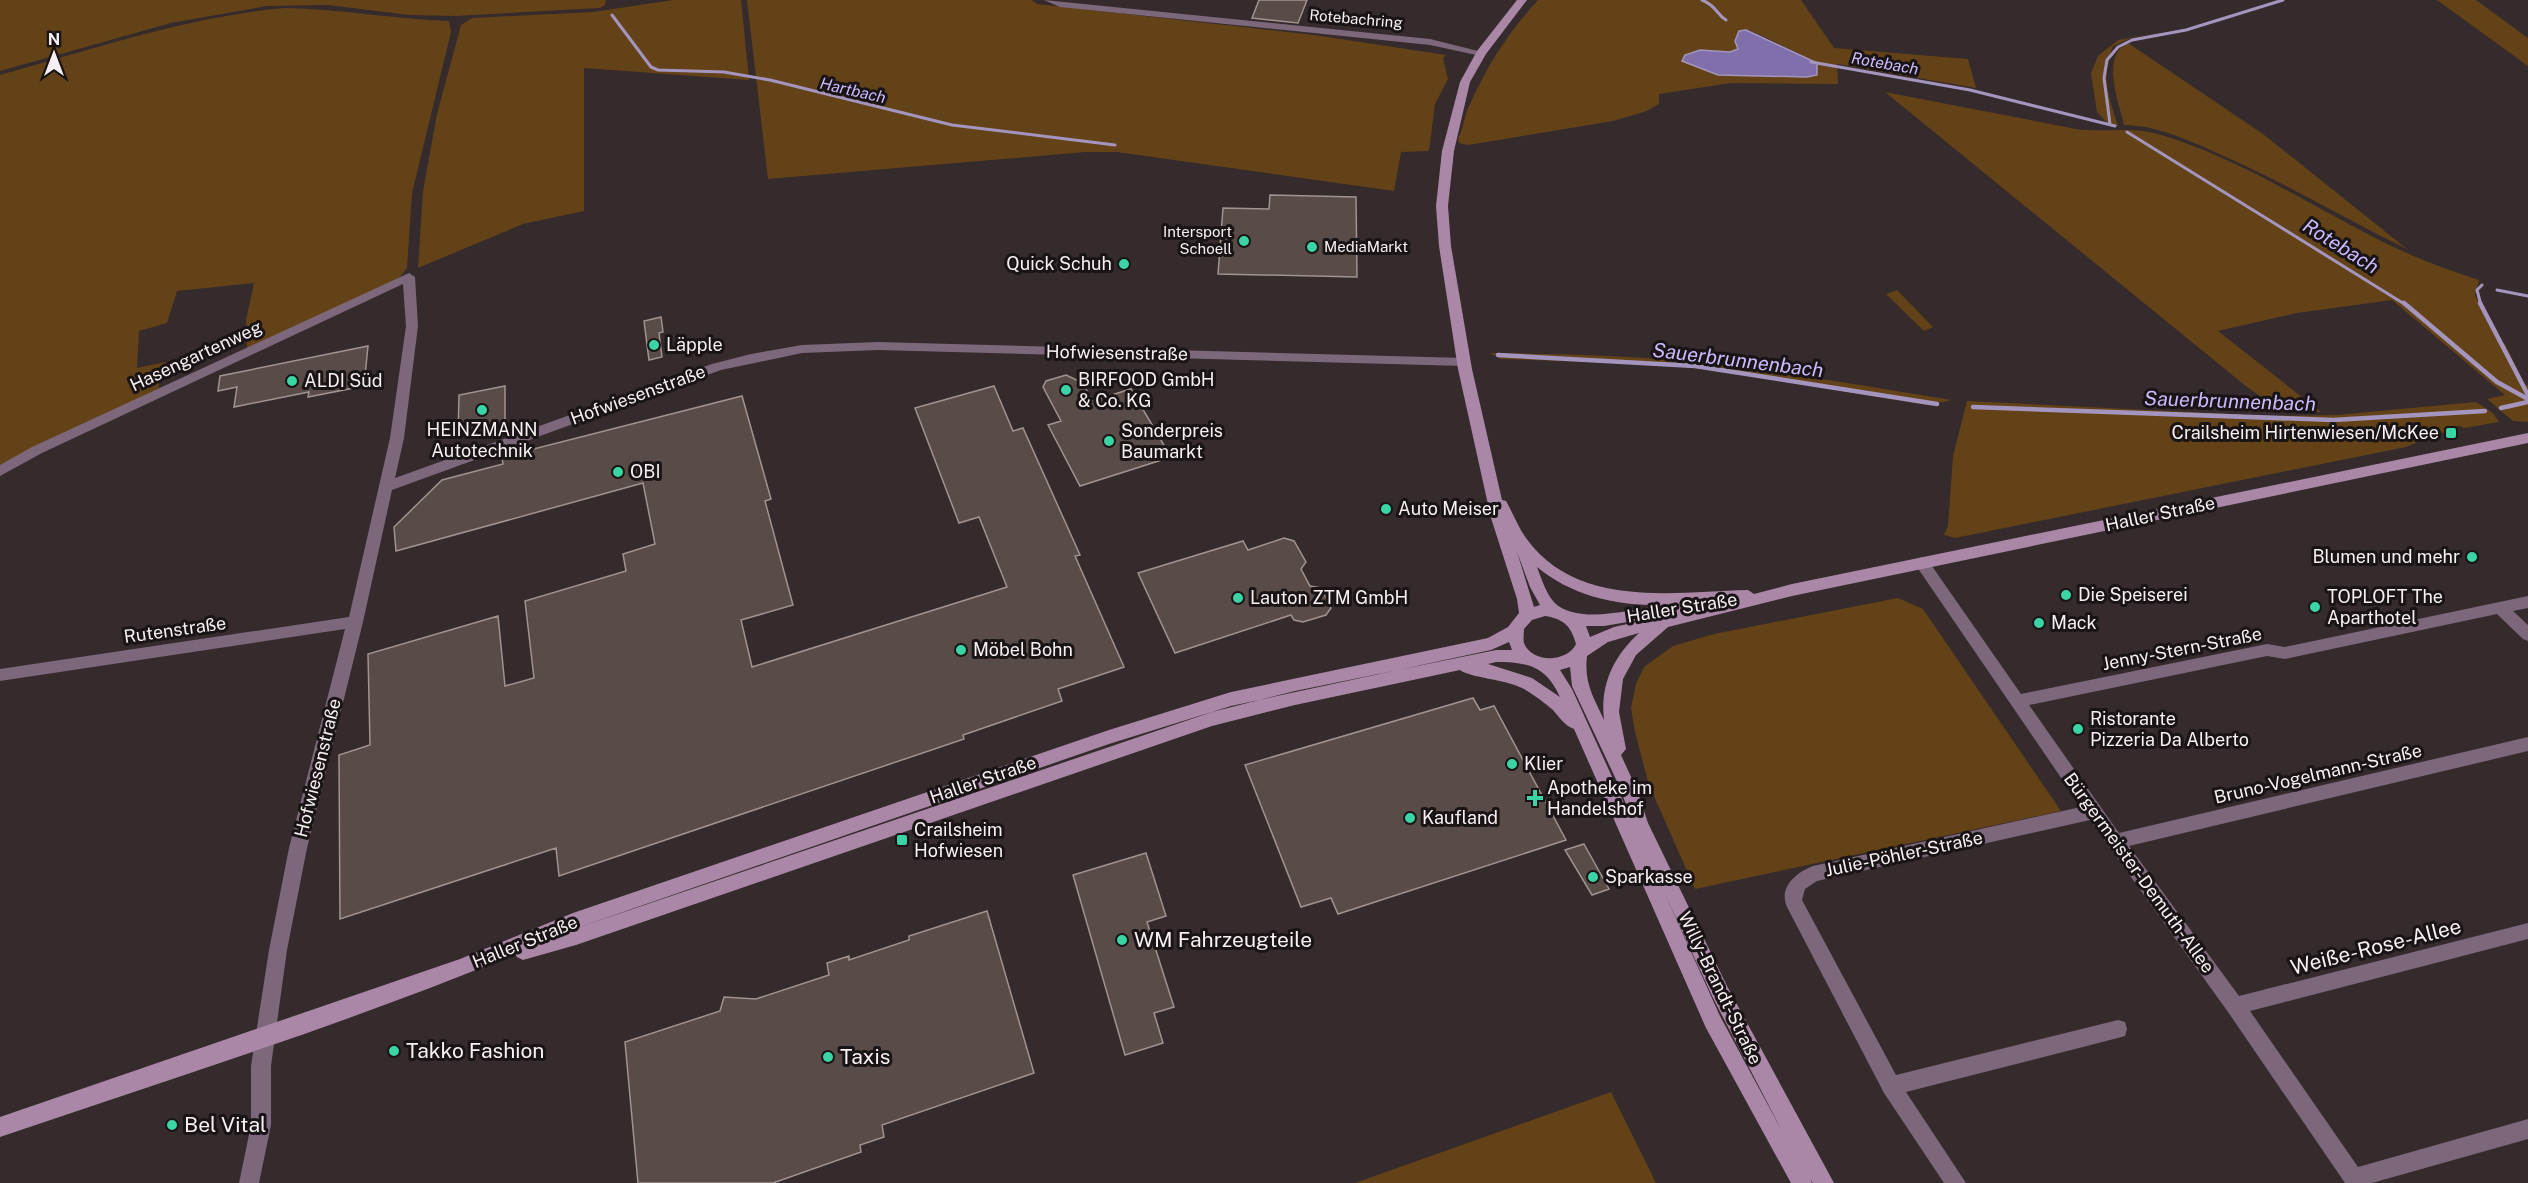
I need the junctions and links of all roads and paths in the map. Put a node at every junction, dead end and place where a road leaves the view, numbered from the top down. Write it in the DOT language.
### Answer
graph roads {
  1 [pos="1049,0"];
  2 [pos="1522,0"];
  3 [pos="1481,53"];
  4 [pos="1464,362"];
  5 [pos="2528,438"];
  6 [pos="0,471"];
  7 [pos="386,487"];
  8 [pos="1494,492"];
  9 [pos="1519,540"];
  10 [pos="1922,563"];
  11 [pos="1792,590"];
  12 [pos="1751,596"];
  13 [pos="2528,602"];
  14 [pos="2500,608"];
  15 [pos="1554,611"];
  16 [pos="1527,615"];
  17 [pos="1572,620"];
  18 [pos="1673,621"];
  19 [pos="355,622"];
  20 [pos="1515,631"];
  21 [pos="2528,635"];
  22 [pos="1581,652"];
  23 [pos="1526,656"];
  24 [pos="1454,665"];
  25 [pos="1545,665"];
  26 [pos="0,675"];
  27 [pos="2019,701"];
  28 [pos="1586,736"];
  29 [pos="2528,744"];
  30 [pos="1629,790"];
  31 [pos="2094,812"];
  32 [pos="2116,841"];
  33 [pos="2528,931"];
  34 [pos="462,967"];
  35 [pos="2235,1006"];
  36 [pos="2118,1029"];
  37 [pos="265,1037"];
  38 [pos="1891,1086"];
  39 [pos="0,1127"];
  40 [pos="2528,1129"];
  41 [pos="2356,1181"];
  42 [pos="249,1183"];
  43 [pos="1802,1183"];
  44 [pos="1824,1183"];
  45 [pos="1956,1183"];
  1 -- 3 [label="street, Rotebachring"];
  2 -- 3 [label="main road"];
  3 -- 4 [label="main road"];
  4 -- 7 [label="street, Hofwiesenstraße"];
  4 -- 8 [label="main road"];
  5 -- 10 [label="main road, Haller Straße"];
  6 -- 7 [label="street, Hasengartenweg"];
  7 -- 19 [label="street, Hofwiesenstraße"];
  8 -- 9 [label="main road"];
  8 -- 16 [label="main road"];
  9 -- 12 [label="main road"];
  9 -- 15 [label="main road"];
  10 -- 11 [label="main road, Haller Straße"];
  10 -- 27 [label="street, Bürgermeister-Demuth-Allee"];
  11 -- 12 [label="main road, Haller Straße"];
  11 -- 18 [label="main road, Haller Straße"];
  12 -- 17 [label="main road, Haller Straße"];
  13 -- 14 [label="street, Jenny-Stern-Straße"];
  14 -- 21 [label="street"];
  14 -- 27 [label="street, Jenny-Stern-Straße"];
  15 -- 16 [label="main road"];
  15 -- 17 [label="main road"];
  16 -- 20 [label="main road"];
  17 -- 22 [label="main road"];
  18 -- 22 [label="main road, Haller Straße"];
  18 -- 30 [label="main road"];
  19 -- 26 [label="street, Rutenstraße"];
  19 -- 37 [label="street, Hofwiesenstraße"];
  20 -- 23 [label="main road"];
  20 -- 34 [label="main road, Haller Straße"];
  22 -- 25 [label="main road"];
  22 -- 30 [label="main road, Willy-Brandt-Straße"];
  23 -- 24 [label="main road, Haller Straße"];
  23 -- 25 [label="main road"];
  24 -- 28 [label="main road, Haller Straße"];
  24 -- 34 [label="main road, Haller Straße"];
  25 -- 28 [label="main road, Willy-Brandt-Straße"];
  27 -- 31 [label="street, Bürgermeister-Demuth-Allee"];
  28 -- 43 [label="main road, Willy-Brandt-Straße"];
  29 -- 32 [label="street, Bruno-Vogelmann-Straße"];
  30 -- 44 [label="main road, Willy-Brandt-Straße"];
  31 -- 32 [label="street, Bürgermeister-Demuth-Allee"];
  31 -- 38 [label="street, Julie-Pöhler-Straße"];
  32 -- 35 [label="street, Bürgermeister-Demuth-Allee"];
  33 -- 35 [label="street, Weiße-Rose-Allee"];
  34 -- 37 [label="main road, Haller Straße"];
  35 -- 41 [label="street, Bürgermeister-Demuth-Allee"];
  36 -- 38 [label="street"];
  37 -- 39 [label="main road, Haller Straße"];
  37 -- 42 [label="street, Hofwiesenstraße"];
  38 -- 45 [label="street, Julie-Pöhler-Straße"];
  40 -- 41 [label="street"];
}
